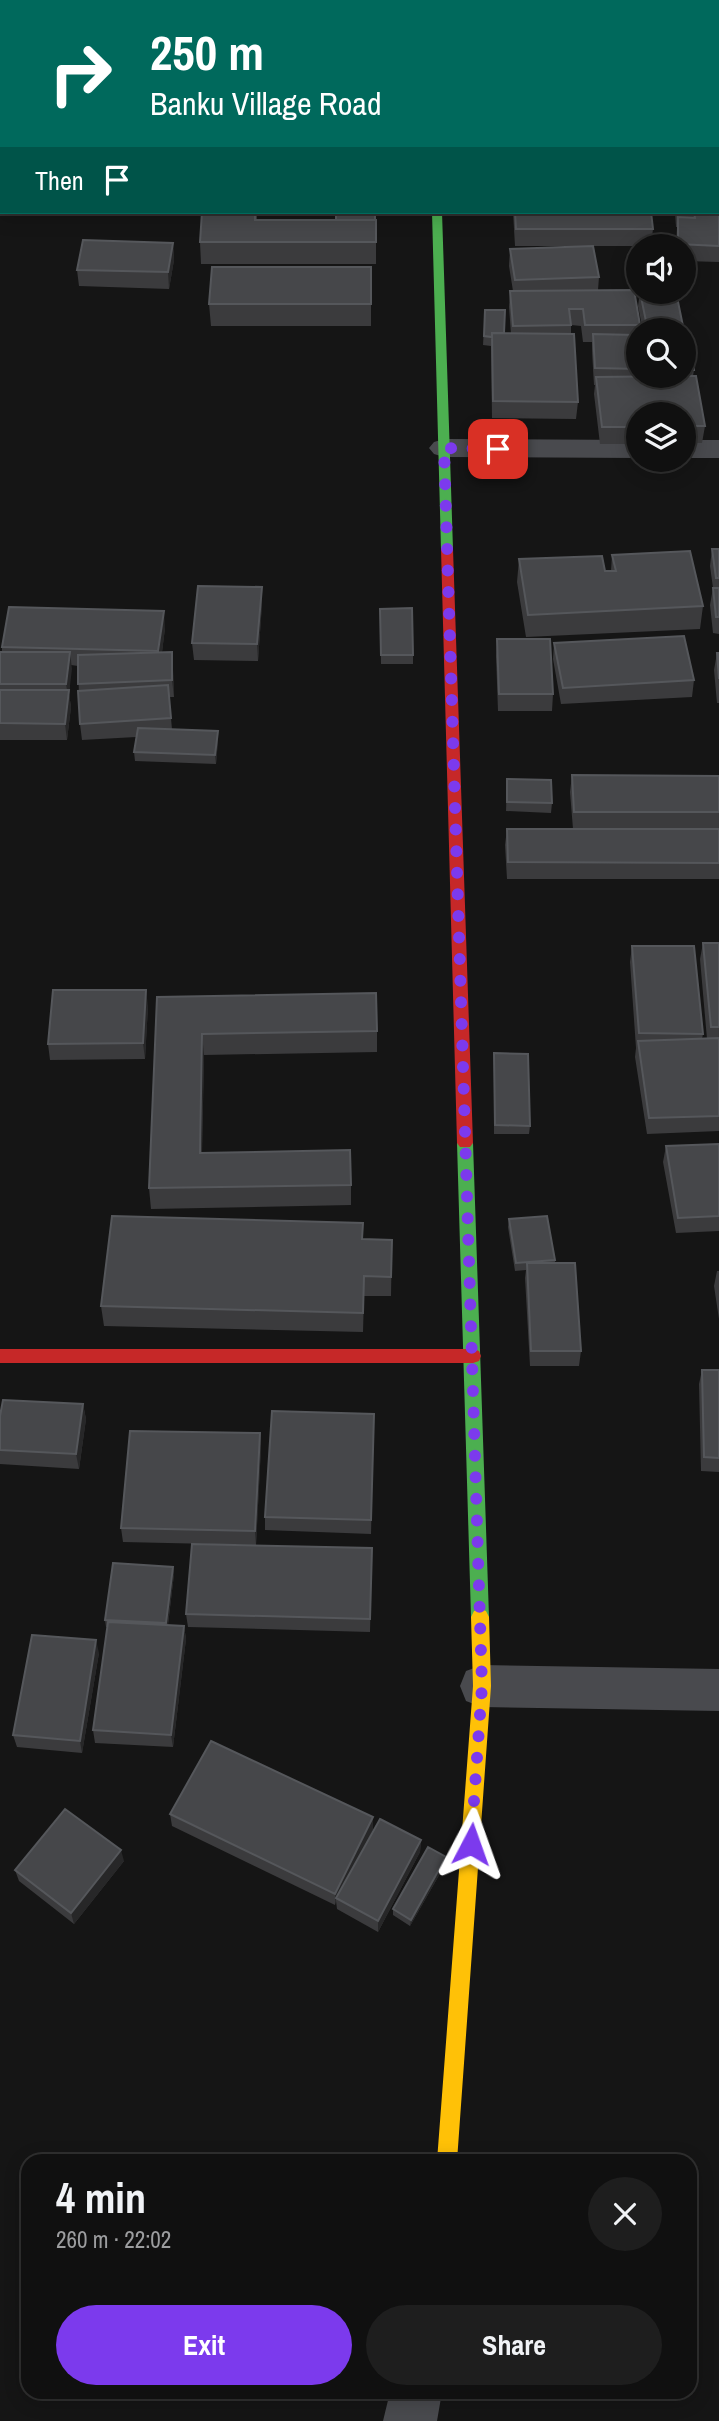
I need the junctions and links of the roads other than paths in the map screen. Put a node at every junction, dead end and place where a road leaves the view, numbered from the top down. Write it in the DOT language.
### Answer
graph roads {
  1 [pos="437,214"];
  2 [pos="444,448"];
  3 [pos="626,449"];
  4 [pos="696,449"];
  5 [pos="719,449"];
  6 [pos="0,1356"];
  7 [pos="473,1356"];
  8 [pos="482,1686"];
  9 [pos="719,1690"];
  10 [pos="448,2154"];
  11 [pos="415,2399"];
  12 [pos="410,2421"];
  1 -- 2 [label="street"];
  2 -- 3 [label="street"];
  2 -- 7 [label="street"];
  4 -- 5 [label="street"];
  6 -- 7 [label="street"];
  7 -- 8 [label="street"];
  8 -- 9 [label="street"];
  8 -- 10 [label="street"];
  11 -- 12 [label="street"];
}
